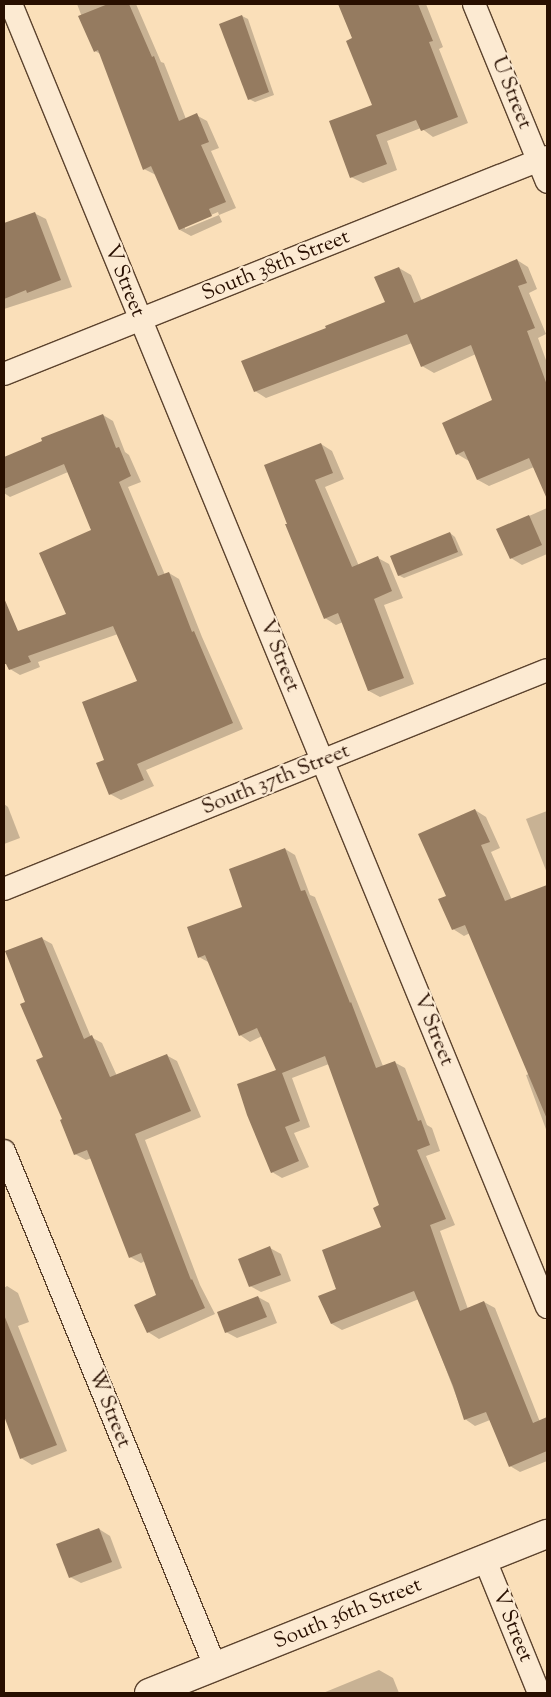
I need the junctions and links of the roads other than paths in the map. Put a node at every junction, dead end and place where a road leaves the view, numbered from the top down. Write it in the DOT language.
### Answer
graph roads {
  1 [pos="11,4"];
  2 [pos="474,4"];
  3 [pos="543,158"];
  4 [pos="547,182"];
  5 [pos="140,320"];
  6 [pos="4,374"];
  7 [pos="547,670"];
  8 [pos="322,762"];
  9 [pos="4,889"];
  10 [pos="4,1151"];
  11 [pos="547,1307"];
  12 [pos="547,1534"];
  13 [pos="485,1560"];
  14 [pos="215,1666"];
  15 [pos="149,1693"];
  16 [pos="539,1693"];
  1 -- 5 [label="street, V Street"];
  2 -- 3 [label="street, U Street"];
  3 -- 4 [label="street, U Street"];
  3 -- 5 [label="street, South 38th Street"];
  5 -- 6 [label="street, South 38th Street"];
  5 -- 8 [label="street, V Street"];
  7 -- 8 [label="street, South 37th Street"];
  8 -- 9 [label="street, South 37th Street"];
  8 -- 11 [label="street, V Street"];
  10 -- 14 [label="street, W Street"];
  12 -- 13 [label="main road, South 36th Street"];
  13 -- 14 [label="main road, South 36th Street"];
  13 -- 16 [label="street, V Street"];
  14 -- 15 [label="main road, South 36th Street"];
}
